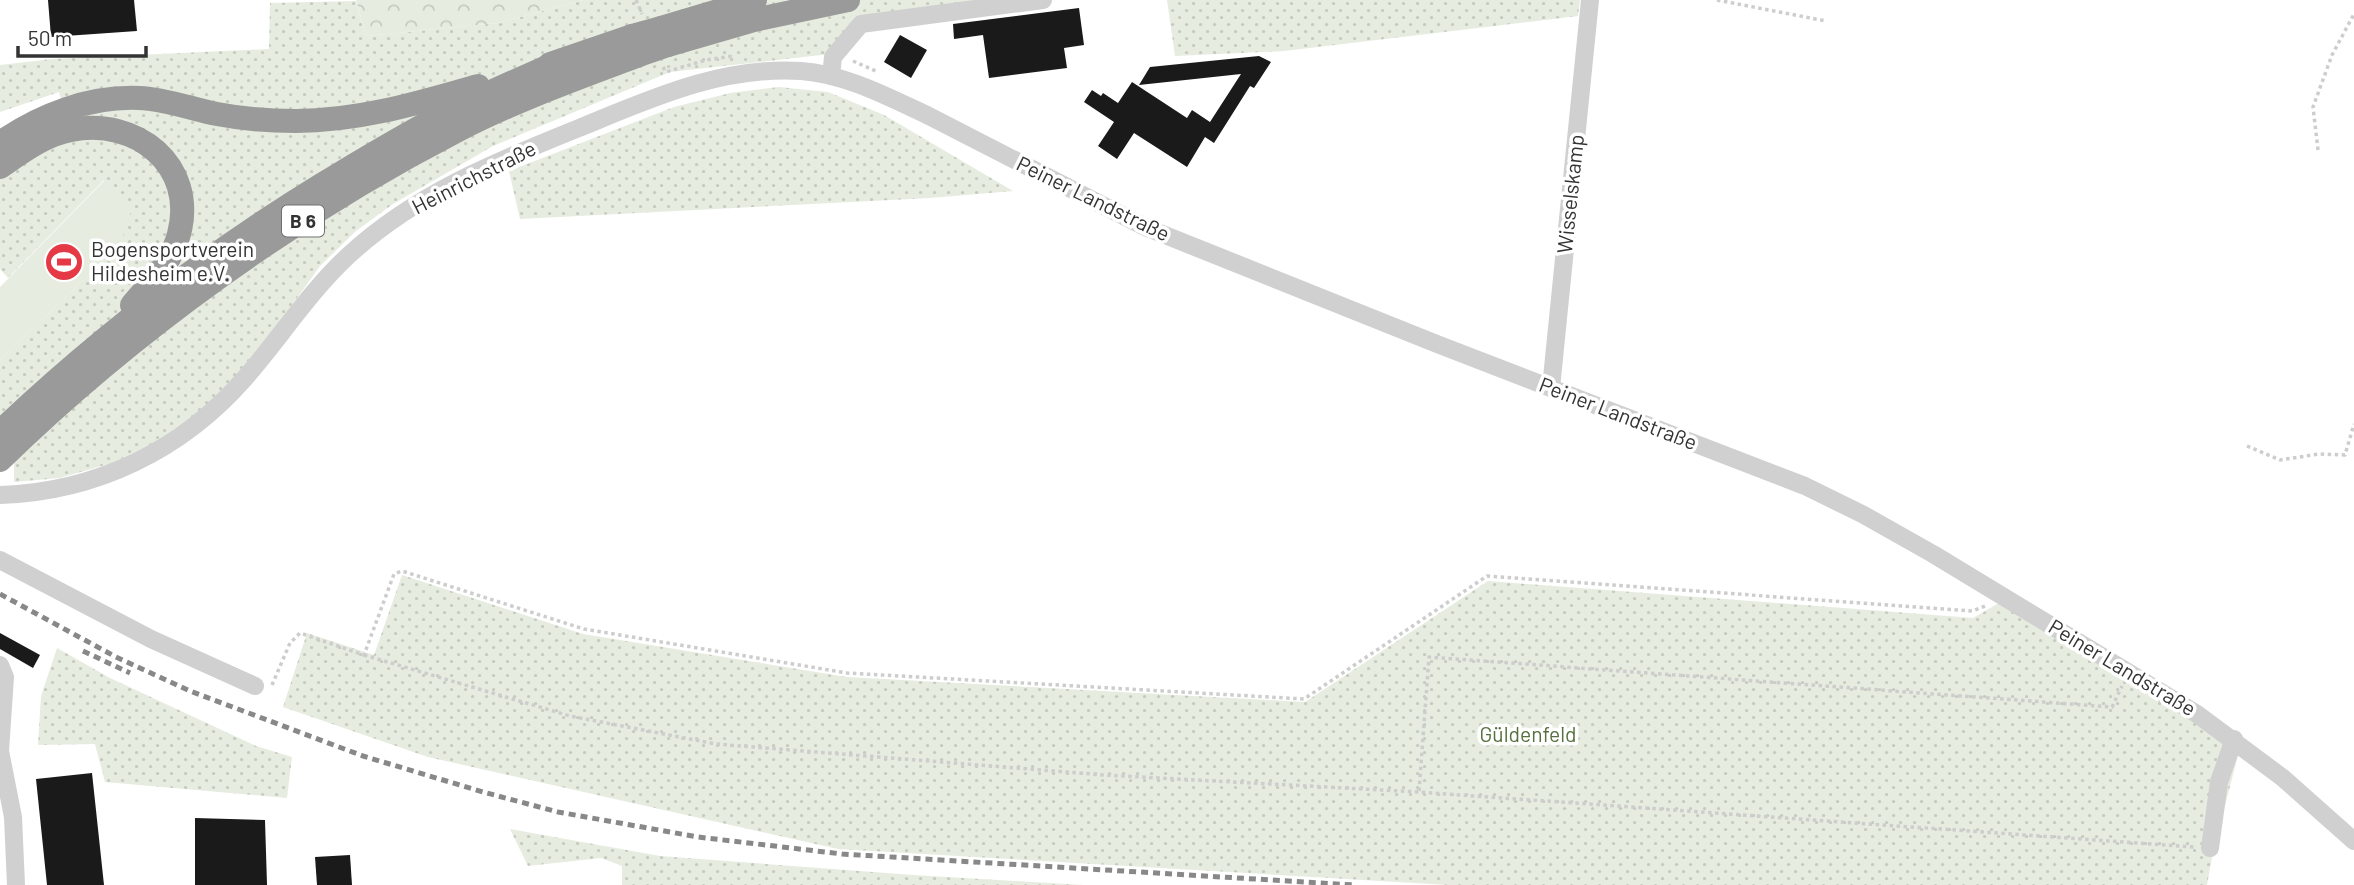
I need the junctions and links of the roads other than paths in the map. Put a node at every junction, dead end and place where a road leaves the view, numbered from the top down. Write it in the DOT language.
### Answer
graph roads {
  1 [pos="755,0"];
  2 [pos="848,0"];
  3 [pos="1043,0"];
  4 [pos="1590,0"];
  5 [pos="664,36"];
  6 [pos="635,46"];
  7 [pos="564,60"];
  8 [pos="831,76"];
  9 [pos="11,130"];
  10 [pos="0,143"];
  11 [pos="0,167"];
  12 [pos="89,351"];
  13 [pos="1551,388"];
  14 [pos="3,448"];
  15 [pos="0,495"];
  16 [pos="0,560"];
  17 [pos="0,665"];
  18 [pos="255,685"];
  19 [pos="2234,739"];
  20 [pos="2354,841"];
  21 [pos="2210,848"];
  22 [pos="16,885"];
  1 -- 5 [label="highway, B 6"];
  2 -- 5 [label="highway, B 6"];
  3 -- 8 [label="street"];
  4 -- 13 [label="street, Wisselskamp"];
  5 -- 6 [label="highway, B 6, bridge"];
  6 -- 7 [label="highway, B 6"];
  6 -- 14 [label="highway, B 6"];
  7 -- 9 [label="highway"];
  7 -- 12 [label="highway, B 6"];
  8 -- 13 [label="street, Peiner Landstraße"];
  8 -- 15 [label="street, Heinrichstraße"];
  9 -- 10 [label="highway"];
  11 -- 12 [label="highway"];
  12 -- 14 [label="highway, B 6"];
  13 -- 19 [label="street, Peiner Landstraße"];
  16 -- 18 [label="street"];
  17 -- 22 [label="street"];
  19 -- 20 [label="street, Peiner Landstraße"];
  19 -- 21 [label="street"];
}
